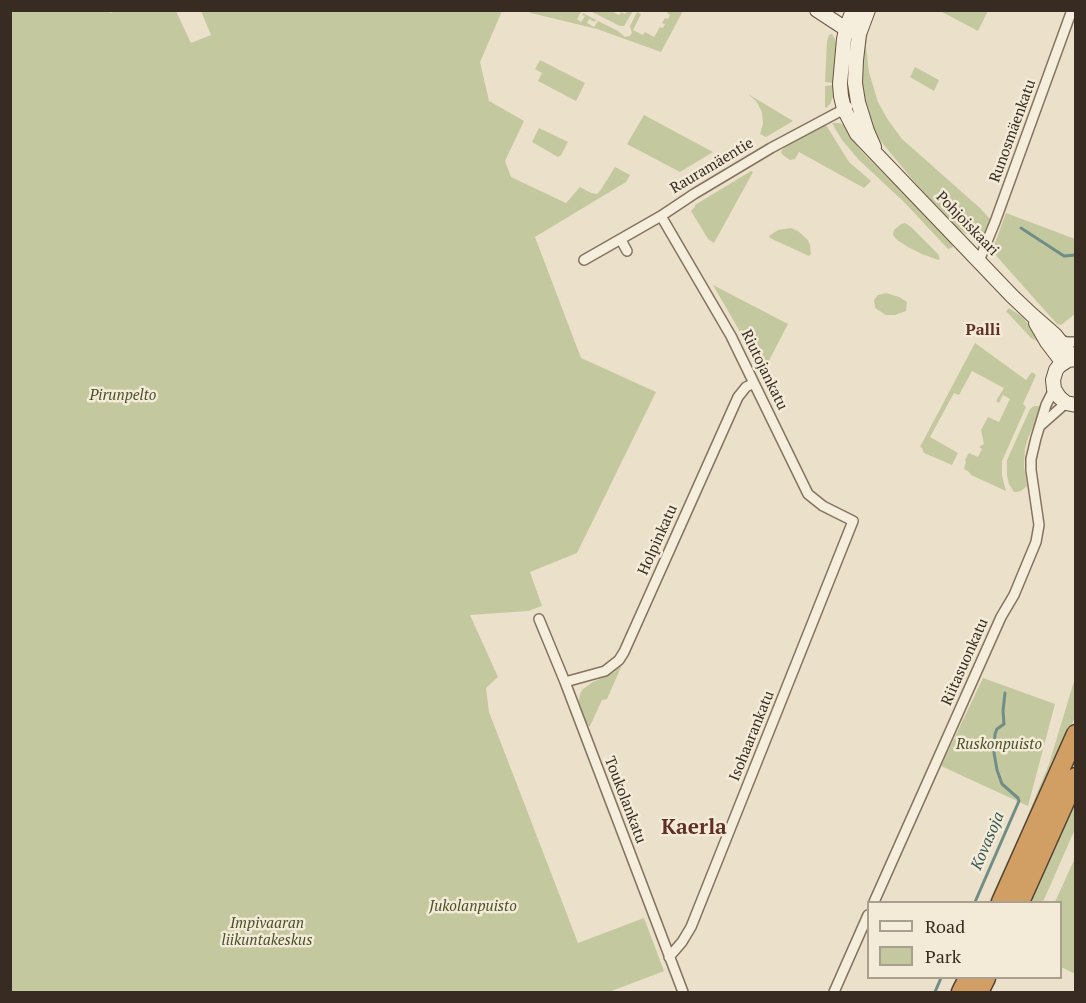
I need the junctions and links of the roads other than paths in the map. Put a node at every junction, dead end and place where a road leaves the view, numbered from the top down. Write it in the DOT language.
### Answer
graph roads {
  1 [pos="817,10"];
  2 [pos="1072,10"];
  3 [pos="857,12"];
  4 [pos="853,31"];
  5 [pos="858,102"];
  6 [pos="844,109"];
  7 [pos="879,157"];
  8 [pos="661,216"];
  9 [pos="621,240"];
  10 [pos="627,251"];
  11 [pos="584,260"];
  12 [pos="980,261"];
  13 [pos="1031,314"];
  14 [pos="1060,340"];
  15 [pos="1076,342"];
  16 [pos="1071,360"];
  17 [pos="754,383"];
  18 [pos="1054,389"];
  19 [pos="1071,404"];
  20 [pos="1040,426"];
  21 [pos="853,521"];
  22 [pos="538,619"];
  23 [pos="565,682"];
  24 [pos="1076,734"];
  25 [pos="1076,777"];
  26 [pos="875,901"];
  27 [pos="1002,901"];
  28 [pos="1021,901"];
  29 [pos="867,917"];
  30 [pos="669,957"];
  31 [pos="968,979"];
  32 [pos="986,979"];
  33 [pos="682,993"];
  34 [pos="834,993"];
  35 [pos="961,993"];
  36 [pos="979,993"];
  1 -- 4 [label="street"];
  2 -- 12 [label="street, Runosmäenkatu"];
  3 -- 4 [label="street"];
  4 -- 5 [label="street, Pohjoiskaari"];
  4 -- 6 [label="street, Pohjoiskaari"];
  5 -- 6 [label="street, Rauramäentie"];
  5 -- 7 [label="street, Pohjoiskaari"];
  6 -- 7 [label="street, Pohjoiskaari"];
  6 -- 8 [label="street, Rauramäentie"];
  7 -- 12 [label="street, Pohjoiskaari"];
  8 -- 9 [label="street, Rauramäentie"];
  8 -- 17 [label="street, Riutojankatu"];
  9 -- 10 [label="street"];
  9 -- 11 [label="street, Rauramäentie"];
  12 -- 13 [label="street, Pohjoiskaari"];
  13 -- 14 [label="street, Pohjoiskaari"];
  13 -- 16 [label="street, Pohjoiskaari"];
  14 -- 15 [label="street"];
  14 -- 16 [label="street, Pohjoiskaari"];
  16 -- 18 [label="street"];
  17 -- 21 [label="street, Riutojankatu"];
  17 -- 23 [label="street, Holpinkatu"];
  18 -- 19 [label="street"];
  18 -- 20 [label="street, Riitasuonkatu"];
  19 -- 20 [label="street"];
  20 -- 26 [label="street, Riitasuonkatu"];
  21 -- 30 [label="street, Isohaarankatu"];
  22 -- 23 [label="street, Toukolankatu"];
  23 -- 30 [label="street, Toukolankatu"];
  24 -- 27 [label="highway"];
  25 -- 28 [label="highway"];
  29 -- 34 [label="street"];
  30 -- 33 [label="street, Toukolankatu"];
  31 -- 35 [label="highway"];
  32 -- 36 [label="highway"];
}
